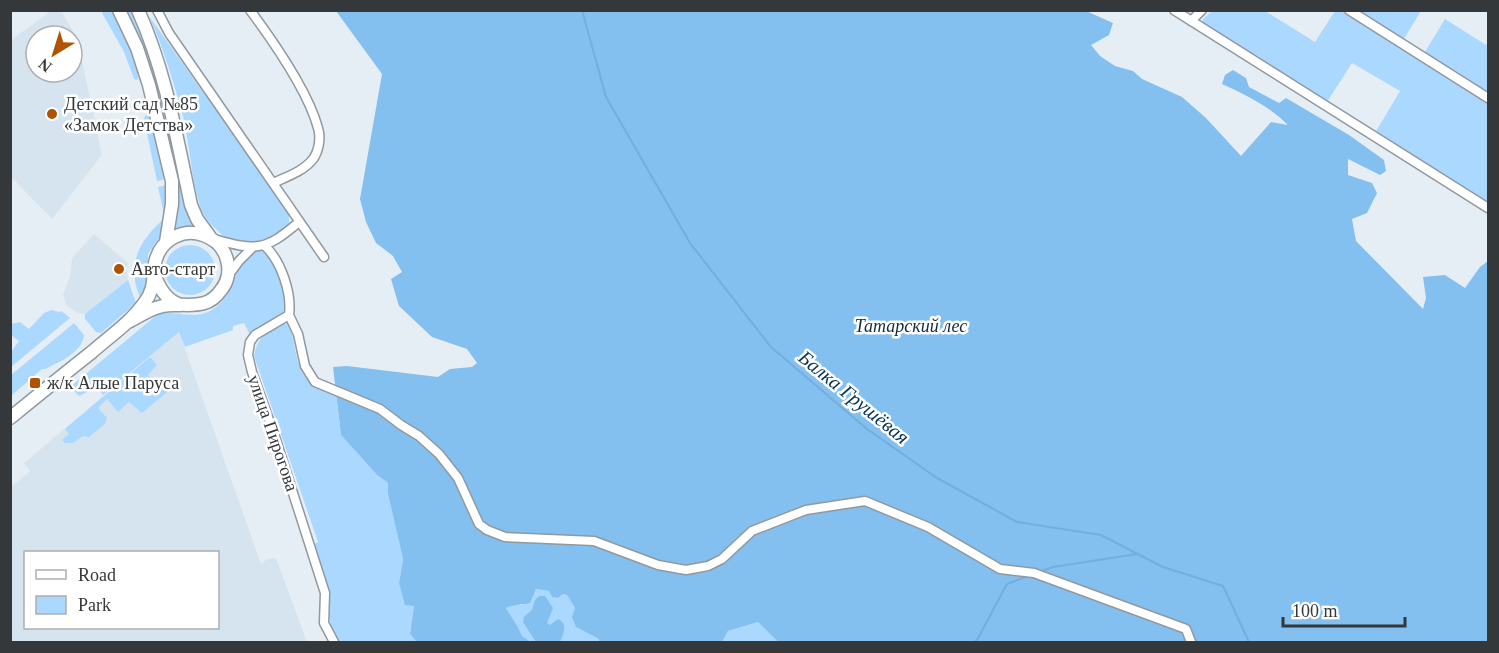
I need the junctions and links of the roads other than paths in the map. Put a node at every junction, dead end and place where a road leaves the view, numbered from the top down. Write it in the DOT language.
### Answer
graph roads {
  1 [pos="119,10"];
  2 [pos="138,10"];
  3 [pos="157,10"];
  4 [pos="250,10"];
  5 [pos="1173,10"];
  6 [pos="1202,10"];
  7 [pos="1349,10"];
  8 [pos="1191,21"];
  9 [pos="1488,98"];
  10 [pos="273,183"];
  11 [pos="1488,208"];
  12 [pos="299,222"];
  13 [pos="210,238"];
  14 [pos="166,242"];
  15 [pos="265,246"];
  16 [pos="254,247"];
  17 [pos="324,257"];
  18 [pos="155,276"];
  19 [pos="228,277"];
  20 [pos="187,306"];
  21 [pos="290,315"];
  22 [pos="126,323"];
  23 [pos="10,418"];
  24 [pos="334,642"];
  25 [pos="1191,642"];
  1 -- 14 [label="main road"];
  2 -- 13 [label="main road"];
  3 -- 10 [label="street"];
  4 -- 10 [label="street"];
  5 -- 8 [label="street"];
  6 -- 8 [label="street"];
  7 -- 9 [label="street"];
  8 -- 11 [label="street"];
  10 -- 12 [label="street"];
  12 -- 15 [label="street"];
  12 -- 17 [label="street"];
  13 -- 14 [label="main road"];
  13 -- 16 [label="street"];
  13 -- 19 [label="main road"];
  14 -- 18 [label="main road"];
  15 -- 16 [label="street"];
  15 -- 21 [label="street"];
  16 -- 19 [label="street"];
  18 -- 20 [label="main road"];
  18 -- 22 [label="main road"];
  19 -- 20 [label="main road"];
  20 -- 22 [label="main road"];
  21 -- 24 [label="street, улица Пирогова"];
  21 -- 25 [label="street"];
  22 -- 23 [label="main road"];
}
